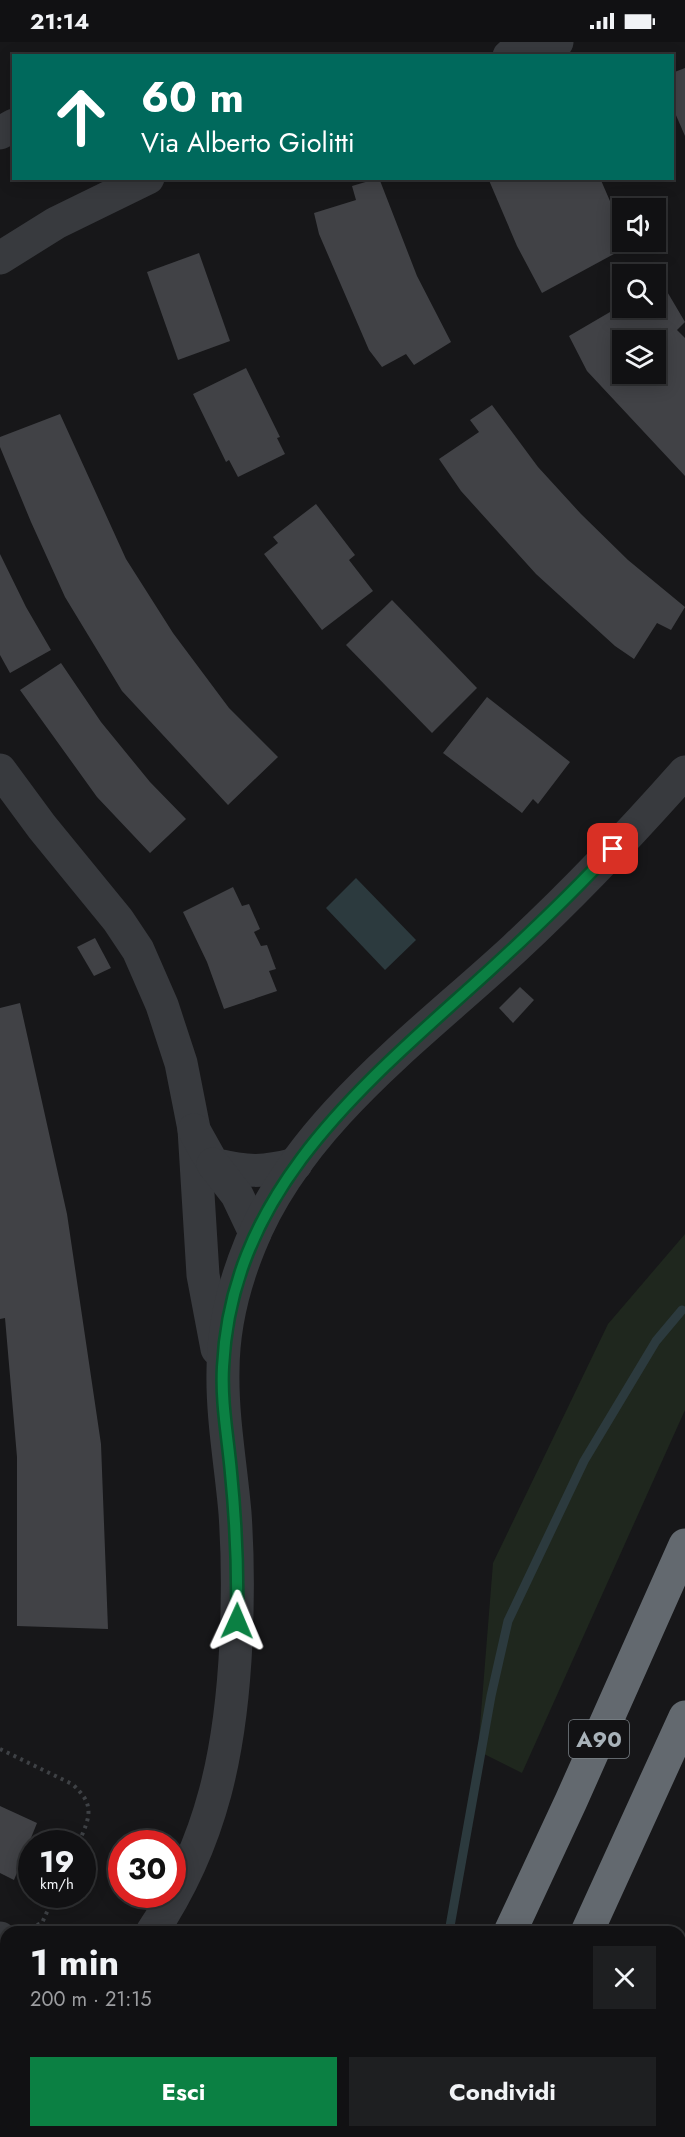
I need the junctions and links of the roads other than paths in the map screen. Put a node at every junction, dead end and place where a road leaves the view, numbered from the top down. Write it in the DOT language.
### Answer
graph roads {
  1 [pos="557,42"];
  2 [pos="516,54"];
  3 [pos="144,180"];
  4 [pos="0,258"];
  5 [pos="0,770"];
  6 [pos="685,772"];
  7 [pos="194,1129"];
  8 [pos="213,1164"];
  9 [pos="296,1164"];
  10 [pos="197,1202"];
  11 [pos="255,1233"];
  12 [pos="223,1368"];
  13 [pos="685,1545"];
  14 [pos="685,1717"];
  15 [pos="155,1926"];
  16 [pos="513,1926"];
  17 [pos="590,1926"];
  1 -- 2 [label="street"];
  3 -- 4 [label="street"];
  5 -- 7 [label="street"];
  6 -- 9 [label="street"];
  7 -- 8 [label="street"];
  7 -- 10 [label="street"];
  8 -- 9 [label="street"];
  8 -- 11 [label="street"];
  9 -- 11 [label="street"];
  10 -- 11 [label="street"];
  10 -- 12 [label="street"];
  11 -- 12 [label="street"];
  12 -- 15 [label="street"];
  13 -- 16 [label="highway, A90"];
  14 -- 17 [label="highway, A90"];
}
